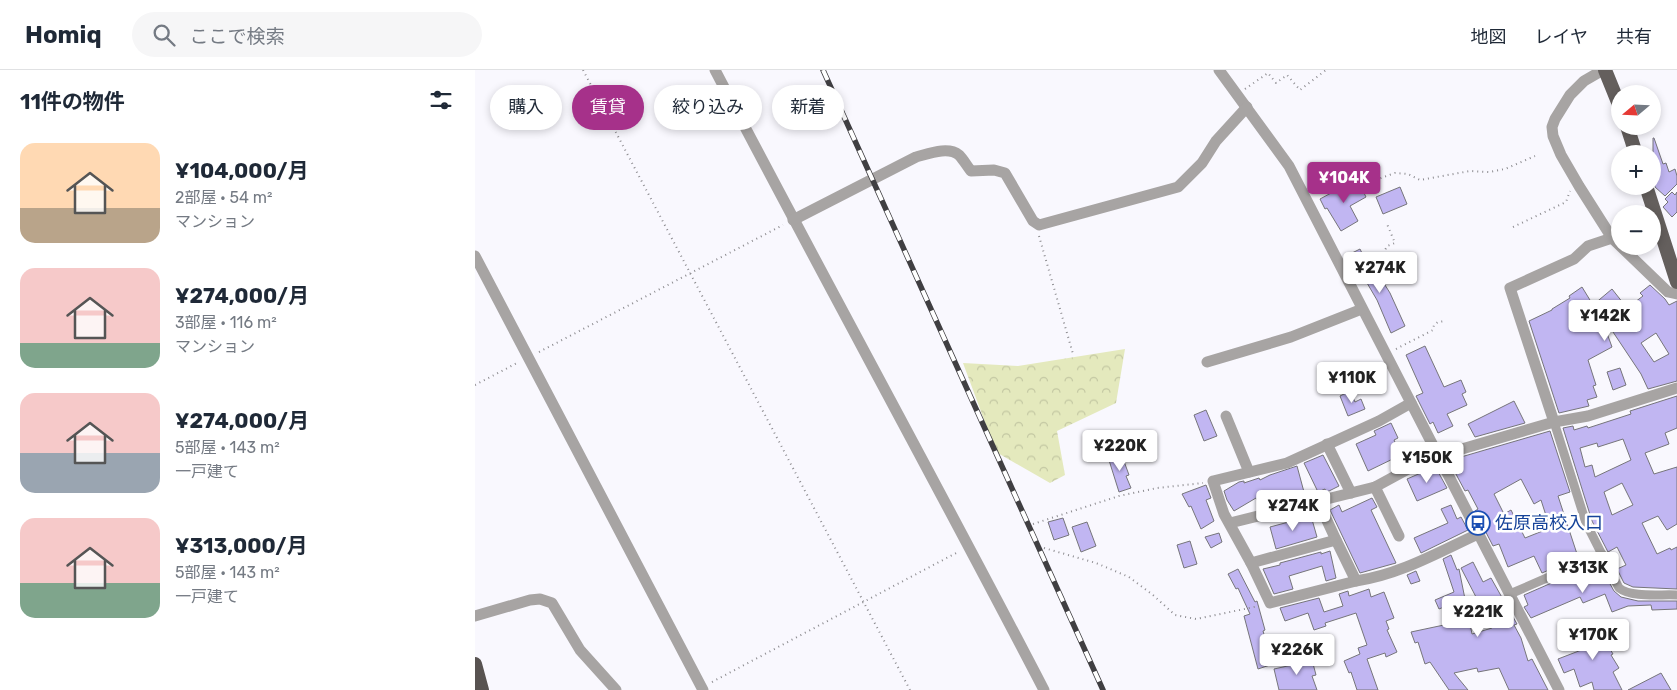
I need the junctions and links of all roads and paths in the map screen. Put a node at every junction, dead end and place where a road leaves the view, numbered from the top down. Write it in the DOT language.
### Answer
graph roads {
  1 [pos="583,70"];
  2 [pos="715,70"];
  3 [pos="1219,70"];
  4 [pos="1326,70"];
  5 [pos="1604,70"];
  6 [pos="1611,86"];
  7 [pos="1237,94"];
  8 [pos="1247,107"];
  9 [pos="1535,156"];
  10 [pos="1579,186"];
  11 [pos="1302,192"];
  12 [pos="1649,195"];
  13 [pos="793,220"];
  14 [pos="1036,223"];
  15 [pos="1387,224"];
  16 [pos="1513,227"];
  17 [pos="1611,236"];
  18 [pos="1611,238"];
  19 [pos="1630,255"];
  20 [pos="475,256"];
  21 [pos="690,273"];
  22 [pos="1677,282"];
  23 [pos="1349,285"];
  24 [pos="1677,294"];
  25 [pos="1362,308"];
  26 [pos="1445,321"];
  27 [pos="544,349"];
  28 [pos="1073,354"];
  29 [pos="1385,354"];
  30 [pos="528,357"];
  31 [pos="1207,362"];
  32 [pos="475,385"];
  33 [pos="1677,388"];
  34 [pos="1411,403"];
  35 [pos="1226,416"];
  36 [pos="1554,422"];
  37 [pos="1327,444"];
  38 [pos="1438,456"];
  39 [pos="1249,472"];
  40 [pos="1213,481"];
  41 [pos="1375,487"];
  42 [pos="1351,493"];
  43 [pos="1318,501"];
  44 [pos="1229,523"];
  45 [pos="1033,524"];
  46 [pos="1478,534"];
  47 [pos="1399,536"];
  48 [pos="1336,540"];
  49 [pos="969,546"];
  50 [pos="1044,548"];
  51 [pos="1601,554"];
  52 [pos="1251,563"];
  53 [pos="1355,581"];
  54 [pos="1510,594"];
  55 [pos="1677,595"];
  56 [pos="863,602"];
  57 [pos="1270,603"];
  58 [pos="475,616"];
  59 [pos="475,664"];
  60 [pos="717,680"];
  61 [pos="700,689"];
  62 [pos="482,690"];
  63 [pos="616,690"];
  64 [pos="910,690"];
  65 [pos="1044,690"];
  66 [pos="1559,690"];
  1 -- 21 [label="path"];
  2 -- 13 [label="street"];
  3 -- 7 [label="street"];
  4 -- 7 [label="path"];
  5 -- 6 [label="main road"];
  5 -- 10 [label="street"];
  7 -- 8 [label="street"];
  8 -- 11 [label="street"];
  8 -- 14 [label="street"];
  9 -- 11 [label="path"];
  10 -- 16 [label="path"];
  10 -- 17 [label="street"];
  11 -- 23 [label="street"];
  12 -- 22 [label="main road"];
  13 -- 14 [label="street"];
  13 -- 21 [label="path"];
  13 -- 49 [label="street"];
  14 -- 28 [label="path"];
  15 -- 23 [label="path"];
  18 -- 36 [label="street"];
  19 -- 24 [label="street"];
  20 -- 30 [label="street"];
  21 -- 27 [label="path"];
  21 -- 56 [label="path"];
  23 -- 25 [label="street"];
  25 -- 29 [label="street"];
  25 -- 31 [label="street"];
  26 -- 29 [label="path"];
  29 -- 34 [label="street"];
  30 -- 32 [label="path"];
  30 -- 61 [label="street"];
  33 -- 36 [label="street"];
  34 -- 37 [label="street"];
  34 -- 38 [label="street"];
  35 -- 39 [label="street"];
  36 -- 38 [label="street"];
  36 -- 51 [label="street"];
  37 -- 39 [label="street"];
  37 -- 42 [label="street"];
  38 -- 41 [label="street"];
  38 -- 46 [label="street"];
  39 -- 40 [label="street"];
  40 -- 44 [label="street"];
  40 -- 45 [label="path"];
  41 -- 42 [label="street"];
  41 -- 47 [label="street"];
  42 -- 43 [label="street"];
  43 -- 44 [label="street"];
  43 -- 48 [label="street"];
  44 -- 52 [label="street"];
  46 -- 53 [label="street"];
  46 -- 54 [label="street"];
  48 -- 52 [label="street"];
  48 -- 53 [label="street"];
  49 -- 56 [label="path"];
  49 -- 65 [label="street"];
  50 -- 57 [label="path"];
  51 -- 54 [label="street"];
  51 -- 55 [label="street"];
  52 -- 57 [label="street"];
  53 -- 57 [label="street"];
  54 -- 66 [label="street"];
  56 -- 60 [label="path"];
  56 -- 64 [label="path"];
  58 -- 63 [label="street"];
  59 -- 62 [label="highway"];
}
